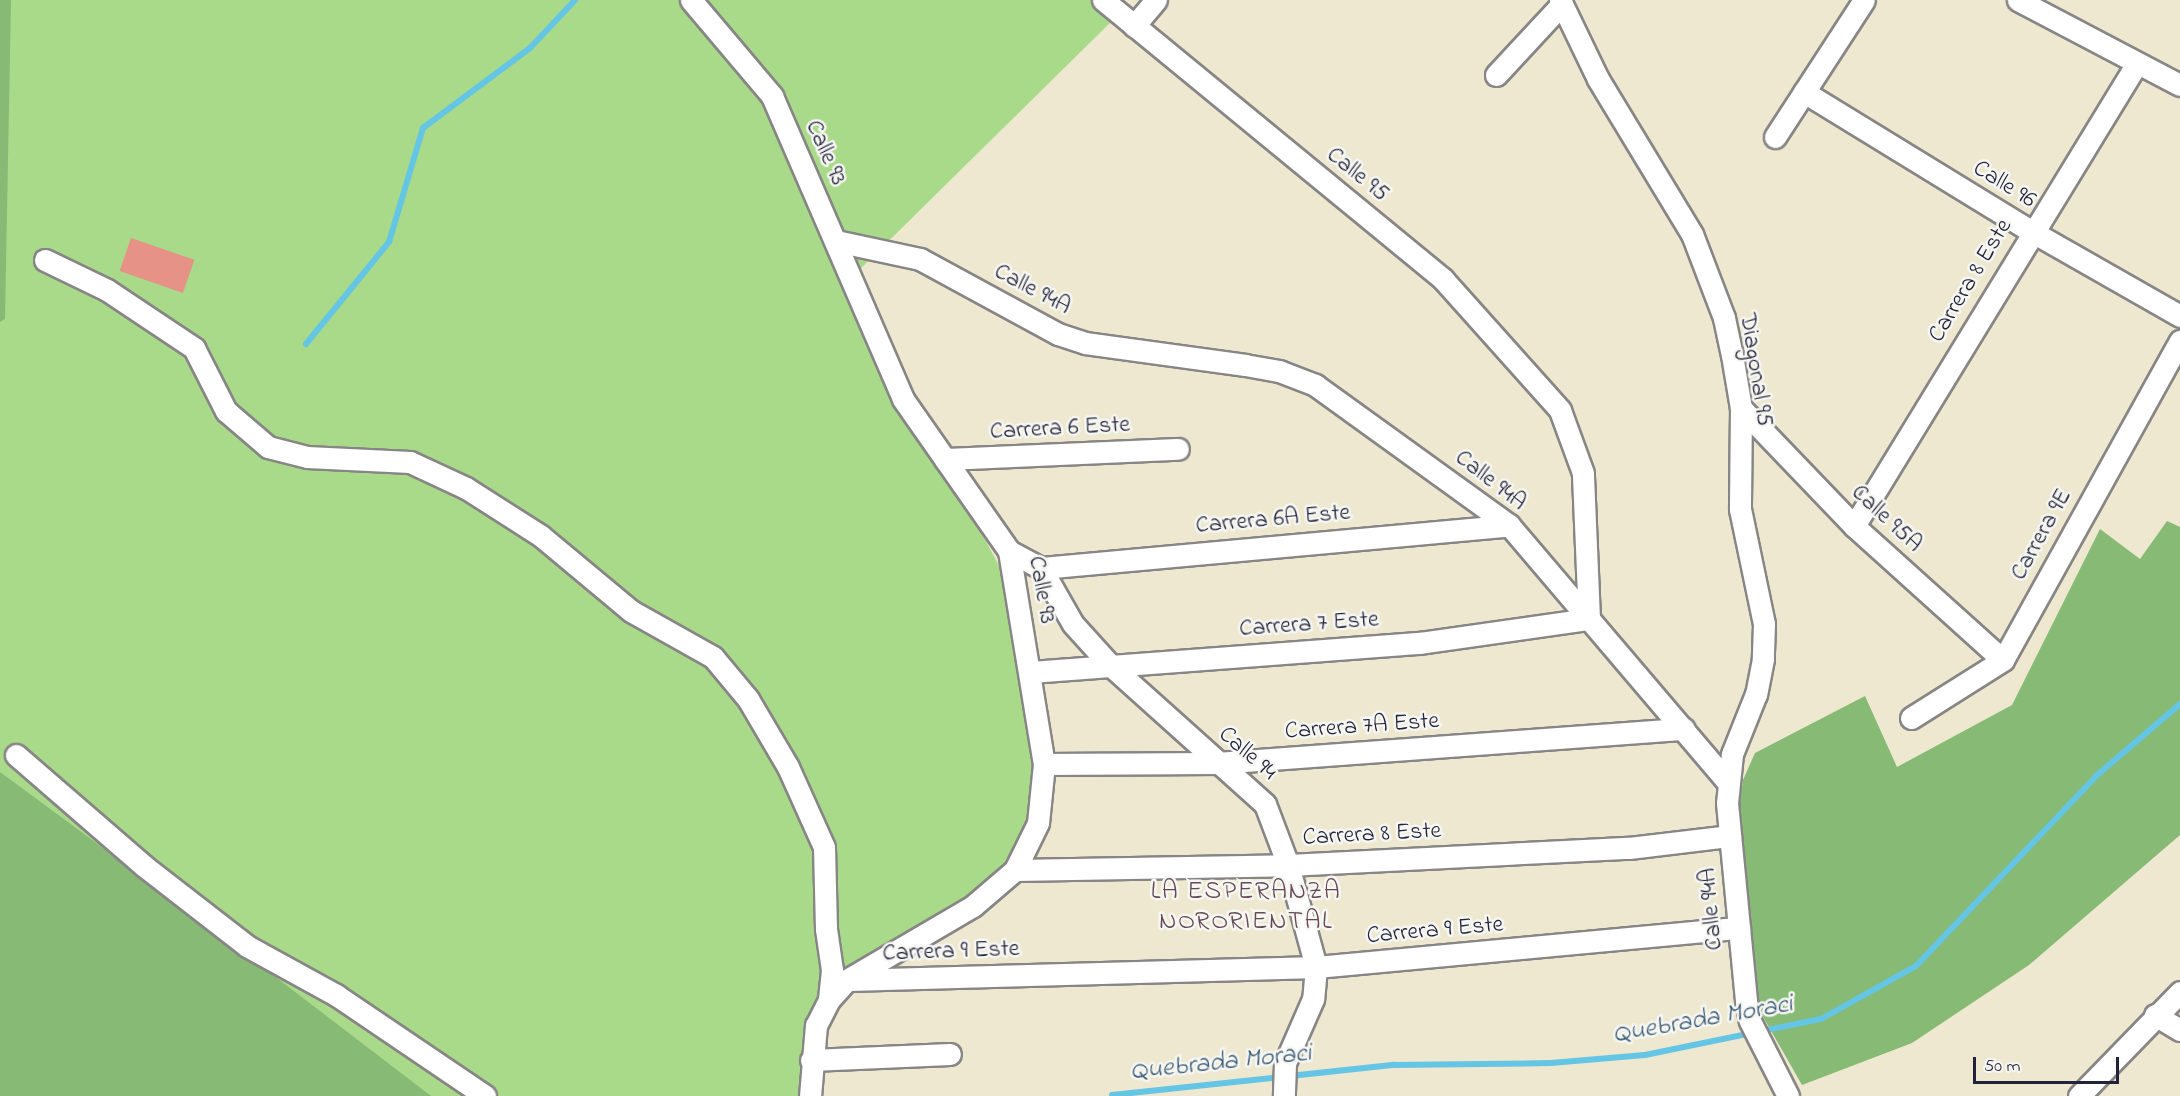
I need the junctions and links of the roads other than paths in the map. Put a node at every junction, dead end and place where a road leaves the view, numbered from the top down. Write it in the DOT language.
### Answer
graph roads {
  1 [pos="692,0"];
  2 [pos="1103,0"];
  3 [pos="1156,0"];
  4 [pos="1864,0"];
  5 [pos="2018,0"];
  6 [pos="1561,2"];
  7 [pos="1134,26"];
  8 [pos="2136,65"];
  9 [pos="1496,75"];
  10 [pos="2180,85"];
  11 [pos="1804,92"];
  12 [pos="1775,137"];
  13 [pos="2031,231"];
  14 [pos="836,241"];
  15 [pos="45,260"];
  16 [pos="2180,316"];
  17 [pos="2180,341"];
  18 [pos="1741,408"];
  19 [pos="1178,449"];
  20 [pos="945,459"];
  21 [pos="1509,525"];
  22 [pos="1854,526"];
  23 [pos="1009,551"];
  24 [pos="1041,568"];
  25 [pos="1589,619"];
  26 [pos="2003,660"];
  27 [pos="1110,665"];
  28 [pos="1031,672"];
  29 [pos="1911,718"];
  30 [pos="1684,729"];
  31 [pos="16,754"];
  32 [pos="1217,763"];
  33 [pos="1044,764"];
  34 [pos="1726,780"];
  35 [pos="1730,836"];
  36 [pos="1288,865"];
  37 [pos="1015,870"];
  38 [pos="1739,928"];
  39 [pos="1316,967"];
  40 [pos="847,980"];
  41 [pos="2180,992"];
  42 [pos="829,1000"];
  43 [pos="2155,1015"];
  44 [pos="2180,1030"];
  45 [pos="950,1054"];
  46 [pos="811,1060"];
  47 [pos="1283,1080"];
  48 [pos="484,1096"];
  49 [pos="810,1096"];
  50 [pos="1788,1096"];
  51 [pos="2079,1096"];
  1 -- 14 [label="street, Calle 93"];
  2 -- 7 [label="street, Calle 95"];
  3 -- 7 [label="street"];
  4 -- 11 [label="street"];
  5 -- 8 [label="street"];
  6 -- 9 [label="street"];
  6 -- 18 [label="street, Diagonal 95"];
  7 -- 25 [label="street, Calle 95"];
  8 -- 10 [label="street"];
  8 -- 13 [label="street, Carrera 8 Este"];
  11 -- 12 [label="street"];
  11 -- 13 [label="street, Calle 96"];
  13 -- 16 [label="street, Calle 96"];
  13 -- 22 [label="street, Carrera 8 Este"];
  14 -- 20 [label="street, Calle 93"];
  14 -- 21 [label="street, Calle 94A"];
  15 -- 42 [label="street"];
  17 -- 26 [label="street, Carrera 9E"];
  18 -- 22 [label="street, Calle 95A"];
  18 -- 34 [label="street, Diagonal 95"];
  19 -- 20 [label="street, Carrera 6 Este"];
  20 -- 23 [label="street, Calle 93"];
  21 -- 24 [label="street, Carrera 6A Este"];
  21 -- 25 [label="street, Calle 94A"];
  22 -- 26 [label="street, Calle 95A"];
  23 -- 24 [label="street"];
  23 -- 28 [label="street, Calle 93"];
  24 -- 27 [label="street, Calle 94"];
  25 -- 27 [label="street, Carrera 7 Este"];
  25 -- 30 [label="street, Calle 94A"];
  26 -- 29 [label="street, Carrera 9E"];
  27 -- 28 [label="street, Carrera 7 Este"];
  27 -- 32 [label="street, Calle 94"];
  28 -- 33 [label="street, Calle 93"];
  30 -- 32 [label="street, Carrera 7A Este"];
  30 -- 34 [label="street, Calle 94A"];
  31 -- 48 [label="street"];
  32 -- 33 [label="street, Carrera 7A Este"];
  32 -- 36 [label="street, Calle 94"];
  33 -- 37 [label="street, Calle 93"];
  34 -- 35 [label="street, Calle 94A"];
  35 -- 36 [label="street, Carrera 8 Este"];
  35 -- 38 [label="street, Calle 94A"];
  36 -- 37 [label="street, Carrera 8 Este"];
  36 -- 39 [label="street, Calle 94"];
  37 -- 40 [label="street, Calle 93"];
  38 -- 39 [label="street, Carrera 9 Este"];
  38 -- 50 [label="street, Calle 94A"];
  39 -- 40 [label="street, Carrera 9 Este"];
  39 -- 47 [label="street, Calle 94"];
  40 -- 42 [label="street, Calle 93"];
  41 -- 43 [label="street"];
  42 -- 46 [label="street, Calle 93"];
  43 -- 44 [label="street"];
  43 -- 51 [label="street"];
  45 -- 46 [label="street"];
  46 -- 49 [label="street, Calle 93"];
}
